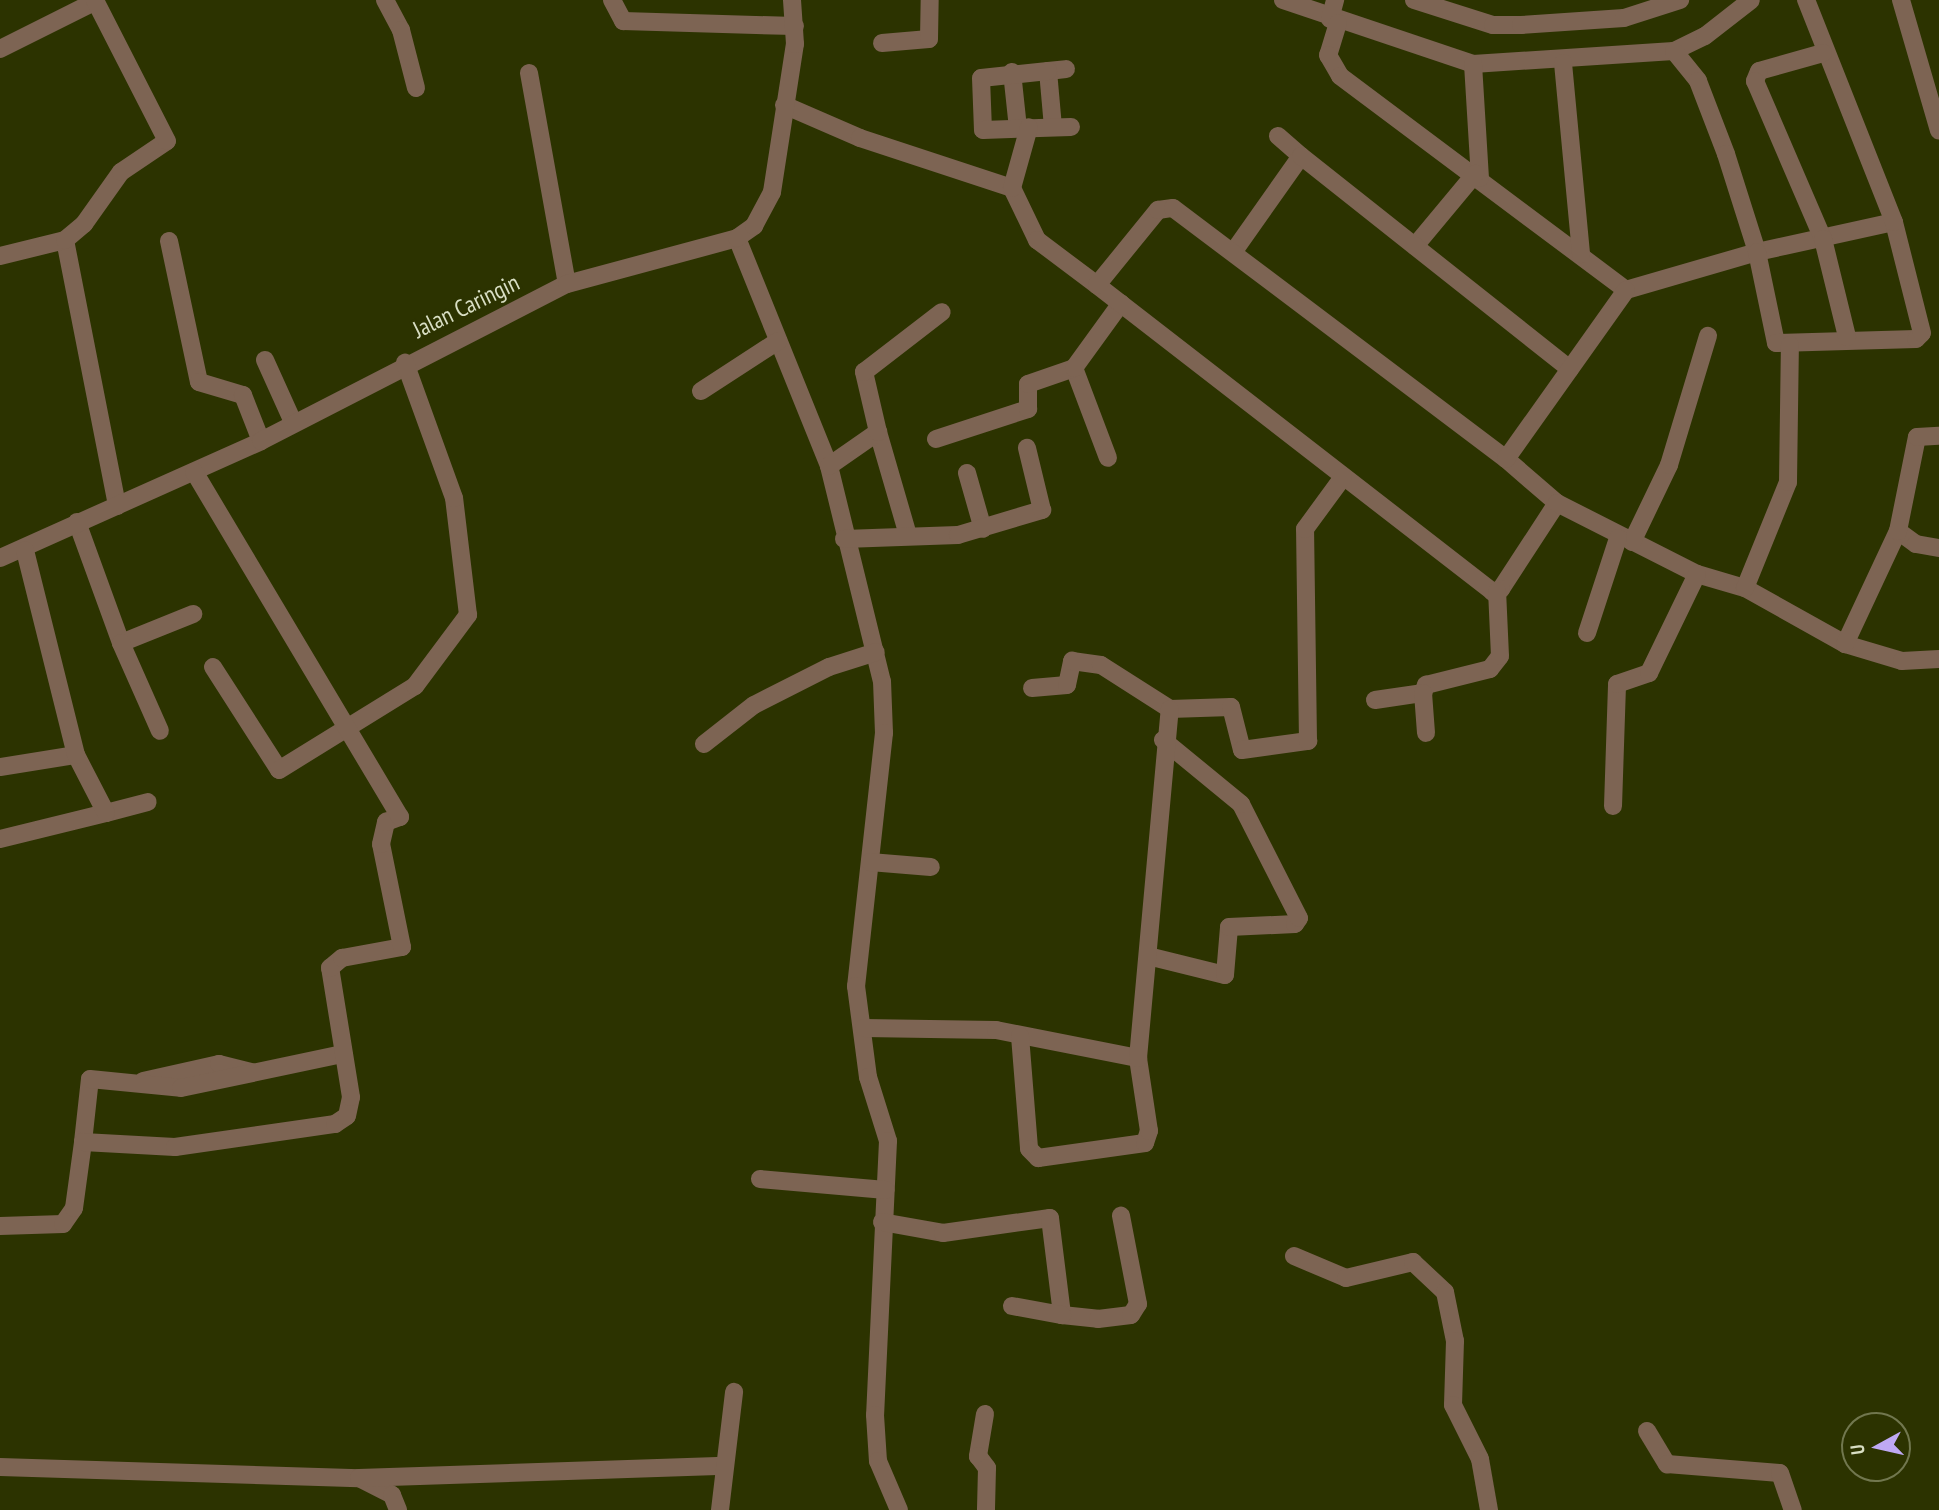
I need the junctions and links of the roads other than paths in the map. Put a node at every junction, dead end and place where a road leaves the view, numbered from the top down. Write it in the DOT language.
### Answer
graph roads {
  1 [pos="96,0"];
  2 [pos="384,0"];
  3 [pos="612,0"];
  4 [pos="792,0"];
  5 [pos="930,0"];
  6 [pos="1283,0"];
  7 [pos="1335,0"];
  8 [pos="1751,0"];
  9 [pos="1806,0"];
  10 [pos="1902,0"];
  11 [pos="1421,1"];
  12 [pos="1669,2"];
  13 [pos="1334,21"];
  14 [pos="795,26"];
  15 [pos="882,43"];
  16 [pos="0,49"];
  17 [pos="1674,51"];
  18 [pos="1823,53"];
  19 [pos="1563,63"];
  20 [pos="1473,64"];
  21 [pos="1012,72"];
  22 [pos="529,73"];
  23 [pos="416,88"];
  24 [pos="784,104"];
  25 [pos="1936,104"];
  26 [pos="1023,127"];
  27 [pos="1939,131"];
  28 [pos="1278,136"];
  29 [pos="1301,156"];
  30 [pos="1478,176"];
  31 [pos="1012,188"];
  32 [pos="1894,222"];
  33 [pos="737,238"];
  34 [pos="1823,239"];
  35 [pos="65,240"];
  36 [pos="169,241"];
  37 [pos="1415,246"];
  38 [pos="1234,251"];
  39 [pos="1757,252"];
  40 [pos="1581,254"];
  41 [pos="0,256"];
  42 [pos="567,285"];
  43 [pos="1097,285"];
  44 [pos="1626,290"];
  45 [pos="1121,303"];
  46 [pos="942,312"];
  47 [pos="1708,336"];
  48 [pos="1847,337"];
  49 [pos="778,341"];
  50 [pos="1790,345"];
  51 [pos="265,360"];
  52 [pos="405,363"];
  53 [pos="1074,368"];
  54 [pos="1570,369"];
  55 [pos="701,391"];
  56 [pos="293,422"];
  57 [pos="878,432"];
  58 [pos="1939,436"];
  59 [pos="936,439"];
  60 [pos="261,441"];
  61 [pos="1027,448"];
  62 [pos="1108,458"];
  63 [pos="1506,459"];
  64 [pos="829,467"];
  65 [pos="194,472"];
  66 [pos="967,473"];
  67 [pos="1343,477"];
  68 [pos="1557,503"];
  69 [pos="117,506"];
  70 [pos="77,522"];
  71 [pos="983,529"];
  72 [pos="1898,531"];
  73 [pos="908,535"];
  74 [pos="845,539"];
  75 [pos="1625,540"];
  76 [pos="1939,548"];
  77 [pos="25,550"];
  78 [pos="0,558"];
  79 [pos="1697,574"];
  80 [pos="1745,588"];
  81 [pos="1497,590"];
  82 [pos="193,614"];
  83 [pos="1587,634"];
  84 [pos="121,643"];
  85 [pos="1845,644"];
  86 [pos="876,652"];
  87 [pos="1939,659"];
  88 [pos="213,667"];
  89 [pos="1032,688"];
  90 [pos="1423,693"];
  91 [pos="1375,700"];
  92 [pos="1170,709"];
  93 [pos="160,731"];
  94 [pos="348,731"];
  95 [pos="1426,733"];
  96 [pos="1163,740"];
  97 [pos="704,744"];
  98 [pos="76,755"];
  99 [pos="0,767"];
  100 [pos="148,802"];
  101 [pos="1613,806"];
  102 [pos="106,813"];
  103 [pos="0,839"];
  104 [pos="870,862"];
  105 [pos="931,867"];
  106 [pos="1152,957"];
  107 [pos="864,1028"];
  108 [pos="1020,1037"];
  109 [pos="342,1054"];
  110 [pos="1138,1058"];
  111 [pos="83,1142"];
  112 [pos="760,1179"];
  113 [pos="886,1190"];
  114 [pos="1121,1216"];
  115 [pos="882,1222"];
  116 [pos="0,1226"];
  117 [pos="1294,1256"];
  118 [pos="1012,1306"];
  119 [pos="1062,1315"];
  120 [pos="734,1392"];
  121 [pos="985,1414"];
  122 [pos="1647,1431"];
  123 [pos="0,1466"];
  124 [pos="725,1466"];
  125 [pos="359,1478"];
  126 [pos="398,1510"];
  127 [pos="720,1510"];
  128 [pos="899,1510"];
  129 [pos="986,1510"];
  130 [pos="1489,1510"];
  131 [pos="1793,1510"];
  1 -- 16 [label="street"];
  1 -- 35 [label="street"];
  2 -- 23 [label="street"];
  3 -- 14 [label="street"];
  4 -- 14 [label="street"];
  5 -- 15 [label="street"];
  6 -- 13 [label="street"];
  7 -- 13 [label="street"];
  8 -- 17 [label="street"];
  9 -- 18 [label="street"];
  10 -- 25 [label="street"];
  11 -- 12 [label="street"];
  13 -- 20 [label="street"];
  13 -- 30 [label="street"];
  14 -- 24 [label="street"];
  17 -- 19 [label="street"];
  17 -- 39 [label="street"];
  18 -- 32 [label="street"];
  18 -- 34 [label="street"];
  19 -- 20 [label="street"];
  19 -- 40 [label="street"];
  20 -- 30 [label="street"];
  21 -- 26 [label="street"];
  21 -- 26 [label="street"];
  21 -- 26 [label="street"];
  22 -- 42 [label="street"];
  24 -- 31 [label="street"];
  24 -- 33 [label="street"];
  25 -- 27 [label="street"];
  26 -- 31 [label="street"];
  28 -- 29 [label="street"];
  29 -- 37 [label="street"];
  29 -- 38 [label="street"];
  30 -- 37 [label="street"];
  30 -- 40 [label="street"];
  31 -- 43 [label="street"];
  32 -- 34 [label="street"];
  32 -- 48 [label="street"];
  33 -- 42 [label="street, Jalan Caringin"];
  33 -- 49 [label="street"];
  34 -- 39 [label="street"];
  34 -- 48 [label="street"];
  35 -- 41 [label="street"];
  35 -- 69 [label="street"];
  36 -- 60 [label="street"];
  37 -- 54 [label="street"];
  38 -- 43 [label="street"];
  38 -- 63 [label="street"];
  39 -- 44 [label="street"];
  39 -- 50 [label="street"];
  40 -- 44 [label="street"];
  42 -- 52 [label="street, Jalan Caringin"];
  43 -- 45 [label="street"];
  44 -- 54 [label="street"];
  45 -- 53 [label="street"];
  45 -- 67 [label="street"];
  46 -- 57 [label="street"];
  47 -- 75 [label="street"];
  48 -- 50 [label="street"];
  49 -- 55 [label="street"];
  49 -- 64 [label="street"];
  50 -- 80 [label="street"];
  51 -- 56 [label="street"];
  52 -- 56 [label="street, Jalan Caringin"];
  52 -- 94 [label="street"];
  53 -- 59 [label="street"];
  53 -- 62 [label="street"];
  54 -- 63 [label="street"];
  56 -- 60 [label="street, Jalan Caringin"];
  57 -- 64 [label="street"];
  57 -- 73 [label="street"];
  58 -- 72 [label="street"];
  60 -- 65 [label="street, Jalan Caringin"];
  61 -- 71 [label="street"];
  63 -- 68 [label="street"];
  64 -- 74 [label="street"];
  65 -- 69 [label="street, Jalan Caringin"];
  65 -- 94 [label="street"];
  66 -- 71 [label="street"];
  67 -- 81 [label="street"];
  67 -- 92 [label="street"];
  68 -- 75 [label="street"];
  68 -- 81 [label="street"];
  69 -- 70 [label="street, Jalan Caringin"];
  70 -- 77 [label="street, Jalan Caringin"];
  70 -- 84 [label="street"];
  71 -- 73 [label="street"];
  72 -- 76 [label="street"];
  72 -- 85 [label="street"];
  73 -- 74 [label="street"];
  74 -- 86 [label="street"];
  75 -- 79 [label="street"];
  75 -- 83 [label="street"];
  77 -- 78 [label="street, Jalan Caringin"];
  77 -- 98 [label="street"];
  79 -- 80 [label="street"];
  79 -- 101 [label="street"];
  80 -- 85 [label="street"];
  81 -- 90 [label="street"];
  82 -- 84 [label="street"];
  84 -- 93 [label="street"];
  85 -- 87 [label="street"];
  86 -- 97 [label="street"];
  86 -- 104 [label="street"];
  88 -- 94 [label="street"];
  89 -- 92 [label="street"];
  90 -- 91 [label="street"];
  90 -- 95 [label="street"];
  92 -- 96 [label="street"];
  94 -- 109 [label="street"];
  96 -- 106 [label="street"];
  96 -- 106 [label="street"];
  98 -- 99 [label="street"];
  98 -- 102 [label="street"];
  100 -- 102 [label="street"];
  102 -- 103 [label="street"];
  104 -- 105 [label="street"];
  104 -- 107 [label="street"];
  106 -- 110 [label="street"];
  107 -- 108 [label="street"];
  107 -- 113 [label="street"];
  108 -- 110 [label="street"];
  108 -- 110 [label="street"];
  109 -- 111 [label="street"];
  109 -- 111 [label="street"];
  111 -- 116 [label="street"];
  112 -- 113 [label="street"];
  113 -- 115 [label="street"];
  114 -- 119 [label="street"];
  115 -- 119 [label="street"];
  115 -- 128 [label="street"];
  117 -- 130 [label="street"];
  118 -- 119 [label="street"];
  120 -- 124 [label="street"];
  121 -- 129 [label="street"];
  122 -- 131 [label="street"];
  123 -- 125 [label="street"];
  124 -- 125 [label="street"];
  124 -- 127 [label="street"];
  125 -- 126 [label="street"];
}
